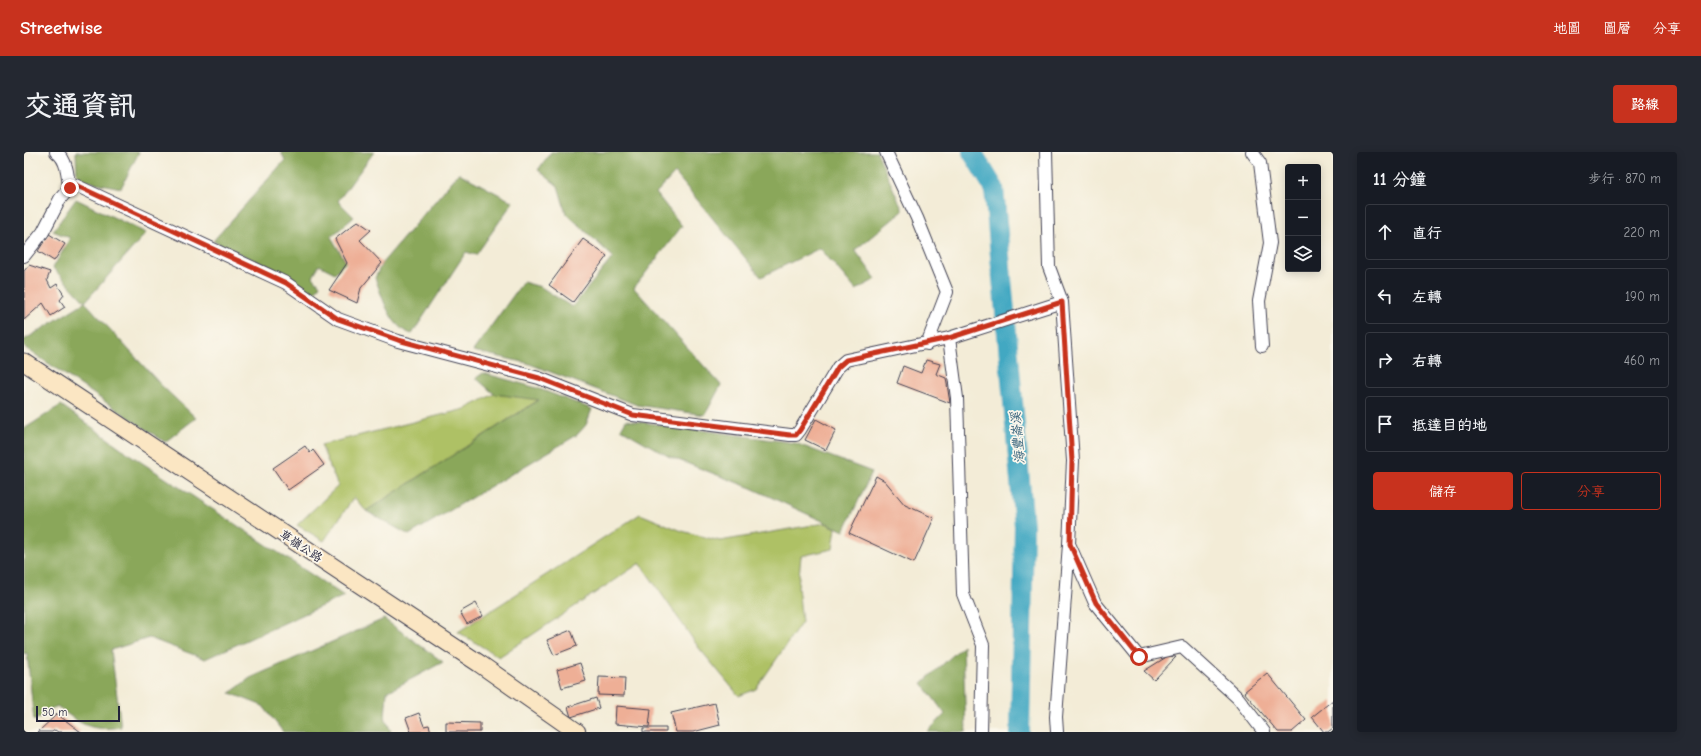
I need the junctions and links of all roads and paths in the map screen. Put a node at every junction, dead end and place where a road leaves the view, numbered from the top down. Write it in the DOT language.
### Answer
graph roads {
  1 [pos="56,152"];
  2 [pos="886,152"];
  3 [pos="1046,152"];
  4 [pos="1252,152"];
  5 [pos="70,188"];
  6 [pos="24,256"];
  7 [pos="1062,302"];
  8 [pos="949,338"];
  9 [pos="927,344"];
  10 [pos="1262,346"];
  11 [pos="24,362"];
  12 [pos="1070,544"];
  13 [pos="577,732"];
  14 [pos="981,732"];
  15 [pos="1057,732"];
  16 [pos="1264,732"];
  1 -- 5 [label="street"];
  2 -- 9 [label="street"];
  3 -- 7 [label="street"];
  4 -- 10 [label="street"];
  5 -- 6 [label="street"];
  5 -- 9 [label="street"];
  7 -- 8 [label="street"];
  7 -- 12 [label="street"];
  8 -- 9 [label="street"];
  8 -- 14 [label="street"];
  11 -- 13 [label="main road, 草嶺公路"];
  12 -- 15 [label="street"];
  12 -- 16 [label="street"];
}
